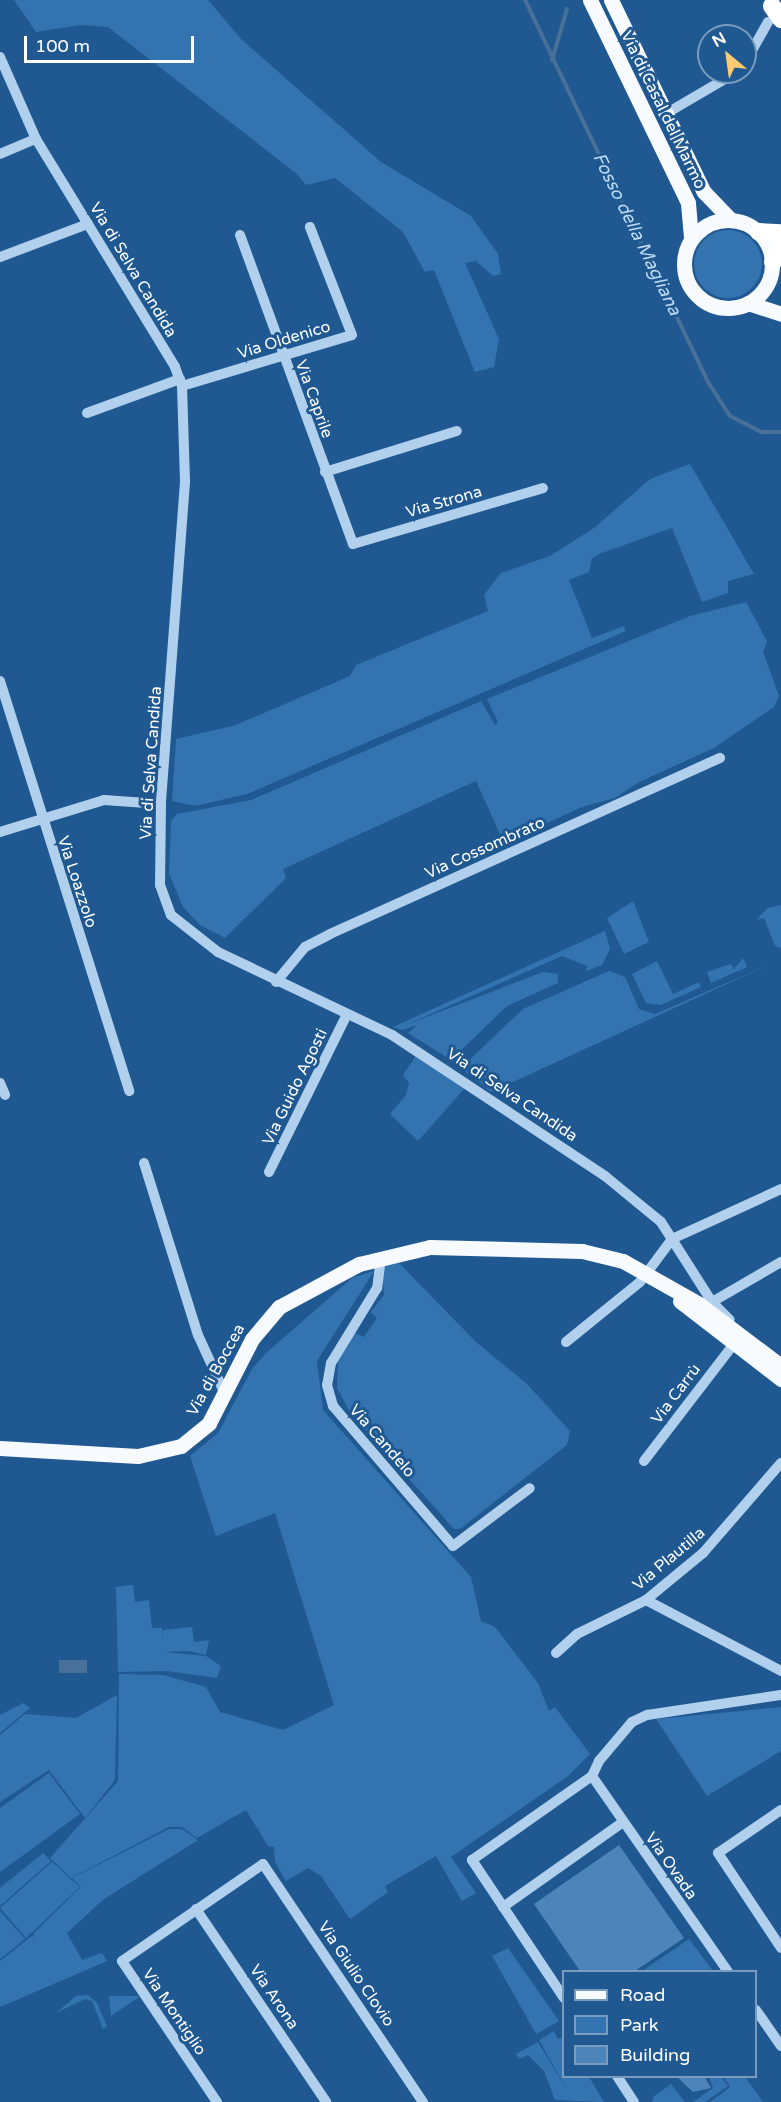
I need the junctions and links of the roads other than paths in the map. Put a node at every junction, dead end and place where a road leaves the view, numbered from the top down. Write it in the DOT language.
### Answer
graph roads {
  1 [pos="590,0"];
  2 [pos="611,0"];
  3 [pos="772,12"];
  4 [pos="757,40"];
  5 [pos="0,57"];
  6 [pos="717,84"];
  7 [pos="667,113"];
  8 [pos="36,140"];
  9 [pos="0,154"];
  10 [pos="730,219"];
  11 [pos="88,224"];
  12 [pos="310,227"];
  13 [pos="759,232"];
  14 [pos="781,233"];
  15 [pos="240,235"];
  16 [pos="691,239"];
  17 [pos="777,254"];
  18 [pos="0,257"];
  19 [pos="768,284"];
  20 [pos="748,303"];
  21 [pos="781,307"];
  22 [pos="781,314"];
  23 [pos="283,357"];
  24 [pos="181,383"];
  25 [pos="87,413"];
  26 [pos="457,431"];
  27 [pos="325,472"];
  28 [pos="543,488"];
  29 [pos="353,544"];
  30 [pos="0,681"];
  31 [pos="720,758"];
  32 [pos="161,804"];
  33 [pos="41,819"];
  34 [pos="0,832"];
  35 [pos="276,982"];
  36 [pos="347,1014"];
  37 [pos="0,1083"];
  38 [pos="129,1091"];
  39 [pos="5,1095"];
  40 [pos="144,1163"];
  41 [pos="269,1172"];
  42 [pos="781,1189"];
  43 [pos="672,1239"];
  44 [pos="381,1257"];
  45 [pos="781,1262"];
  46 [pos="653,1277"];
  47 [pos="712,1302"];
  48 [pos="566,1342"];
  49 [pos="732,1344"];
  50 [pos="758,1349"];
  51 [pos="781,1366"];
  52 [pos="781,1379"];
  53 [pos="225,1394"];
  54 [pos="0,1448"];
  55 [pos="644,1461"];
  56 [pos="781,1463"];
  57 [pos="530,1488"];
  58 [pos="646,1600"];
  59 [pos="556,1653"];
  60 [pos="781,1671"];
  61 [pos="781,1695"];
  62 [pos="592,1776"];
  63 [pos="781,1810"];
  64 [pos="623,1822"];
  65 [pos="263,1864"];
  66 [pos="502,1907"];
  67 [pos="196,1909"];
  68 [pos="781,1948"];
  69 [pos="727,1970"];
  70 [pos="562,1995"];
  71 [pos="757,2011"];
  72 [pos="780,2041"];
  73 [pos="618,2078"];
  74 [pos="217,2102"];
  75 [pos="326,2102"];
  76 [pos="423,2102"];
  77 [pos="634,2102"];
  1 -- 16 [label="main road, Via di Casal del Marmo"];
  2 -- 7 [label="main road, Via di Casal del Marmo"];
  3 -- 4 [label="street"];
  5 -- 8 [label="street, Via di Selva Candida"];
  6 -- 7 [label="street"];
  7 -- 10 [label="main road, Via di Casal del Marmo"];
  8 -- 9 [label="street"];
  8 -- 11 [label="street, Via di Selva Candida"];
  10 -- 13 [label="main road"];
  10 -- 16 [label="main road"];
  11 -- 18 [label="street"];
  11 -- 24 [label="street, Via di Selva Candida"];
  12 -- 23 [label="street, Via Oldenico"];
  13 -- 14 [label="highway"];
  13 -- 17 [label="main road"];
  15 -- 23 [label="street, Via Caprile"];
  16 -- 20 [label="main road"];
  17 -- 19 [label="main road"];
  19 -- 20 [label="main road"];
  19 -- 21 [label="main road"];
  20 -- 22 [label="main road"];
  23 -- 24 [label="street, Via Oldenico"];
  23 -- 27 [label="street, Via Caprile"];
  24 -- 25 [label="street, Via Oldenico"];
  24 -- 32 [label="street, Via di Selva Candida"];
  26 -- 27 [label="street"];
  27 -- 29 [label="street, Via Caprile"];
  28 -- 29 [label="street, Via Strona"];
  30 -- 33 [label="street, Via Loazzolo"];
  31 -- 35 [label="street, Via Cossombrato"];
  32 -- 33 [label="street"];
  32 -- 35 [label="street, Via di Selva Candida"];
  33 -- 34 [label="street"];
  33 -- 38 [label="street, Via Loazzolo"];
  35 -- 36 [label="street, Via di Selva Candida"];
  36 -- 41 [label="street, Via Guido Agosti"];
  36 -- 43 [label="street, Via di Selva Candida"];
  37 -- 39 [label="street"];
  40 -- 53 [label="street"];
  42 -- 43 [label="street"];
  43 -- 46 [label="street"];
  43 -- 47 [label="street, Via di Selva Candida"];
  44 -- 46 [label="main road, Via di Boccea"];
  44 -- 53 [label="main road, Via di Boccea"];
  44 -- 57 [label="street, Via Candelo"];
  45 -- 47 [label="street"];
  46 -- 48 [label="street"];
  46 -- 49 [label="main road, Via di Boccea"];
  46 -- 50 [label="main road, Via di Boccea"];
  47 -- 50 [label="street, Via di Selva Candida"];
  49 -- 52 [label="main road, Via di Boccea"];
  49 -- 55 [label="street, Via Carrù"];
  50 -- 51 [label="main road, Via di Boccea"];
  53 -- 54 [label="main road, Via di Boccea"];
  56 -- 58 [label="street, Via Plautilla"];
  58 -- 59 [label="street, Via Plautilla"];
  58 -- 60 [label="street"];
  61 -- 62 [label="street"];
  62 -- 64 [label="street, Via Ovada"];
  62 -- 66 [label="street"];
  63 -- 68 [label="street"];
  64 -- 66 [label="street"];
  64 -- 69 [label="street, Via Ovada"];
  65 -- 67 [label="street, Via Montiglio"];
  65 -- 76 [label="street, Via Giulio Clovio"];
  66 -- 70 [label="street"];
  67 -- 74 [label="street, Via Montiglio"];
  67 -- 75 [label="street, Via Arona"];
  71 -- 72 [label="street"];
  73 -- 77 [label="street"];
}
